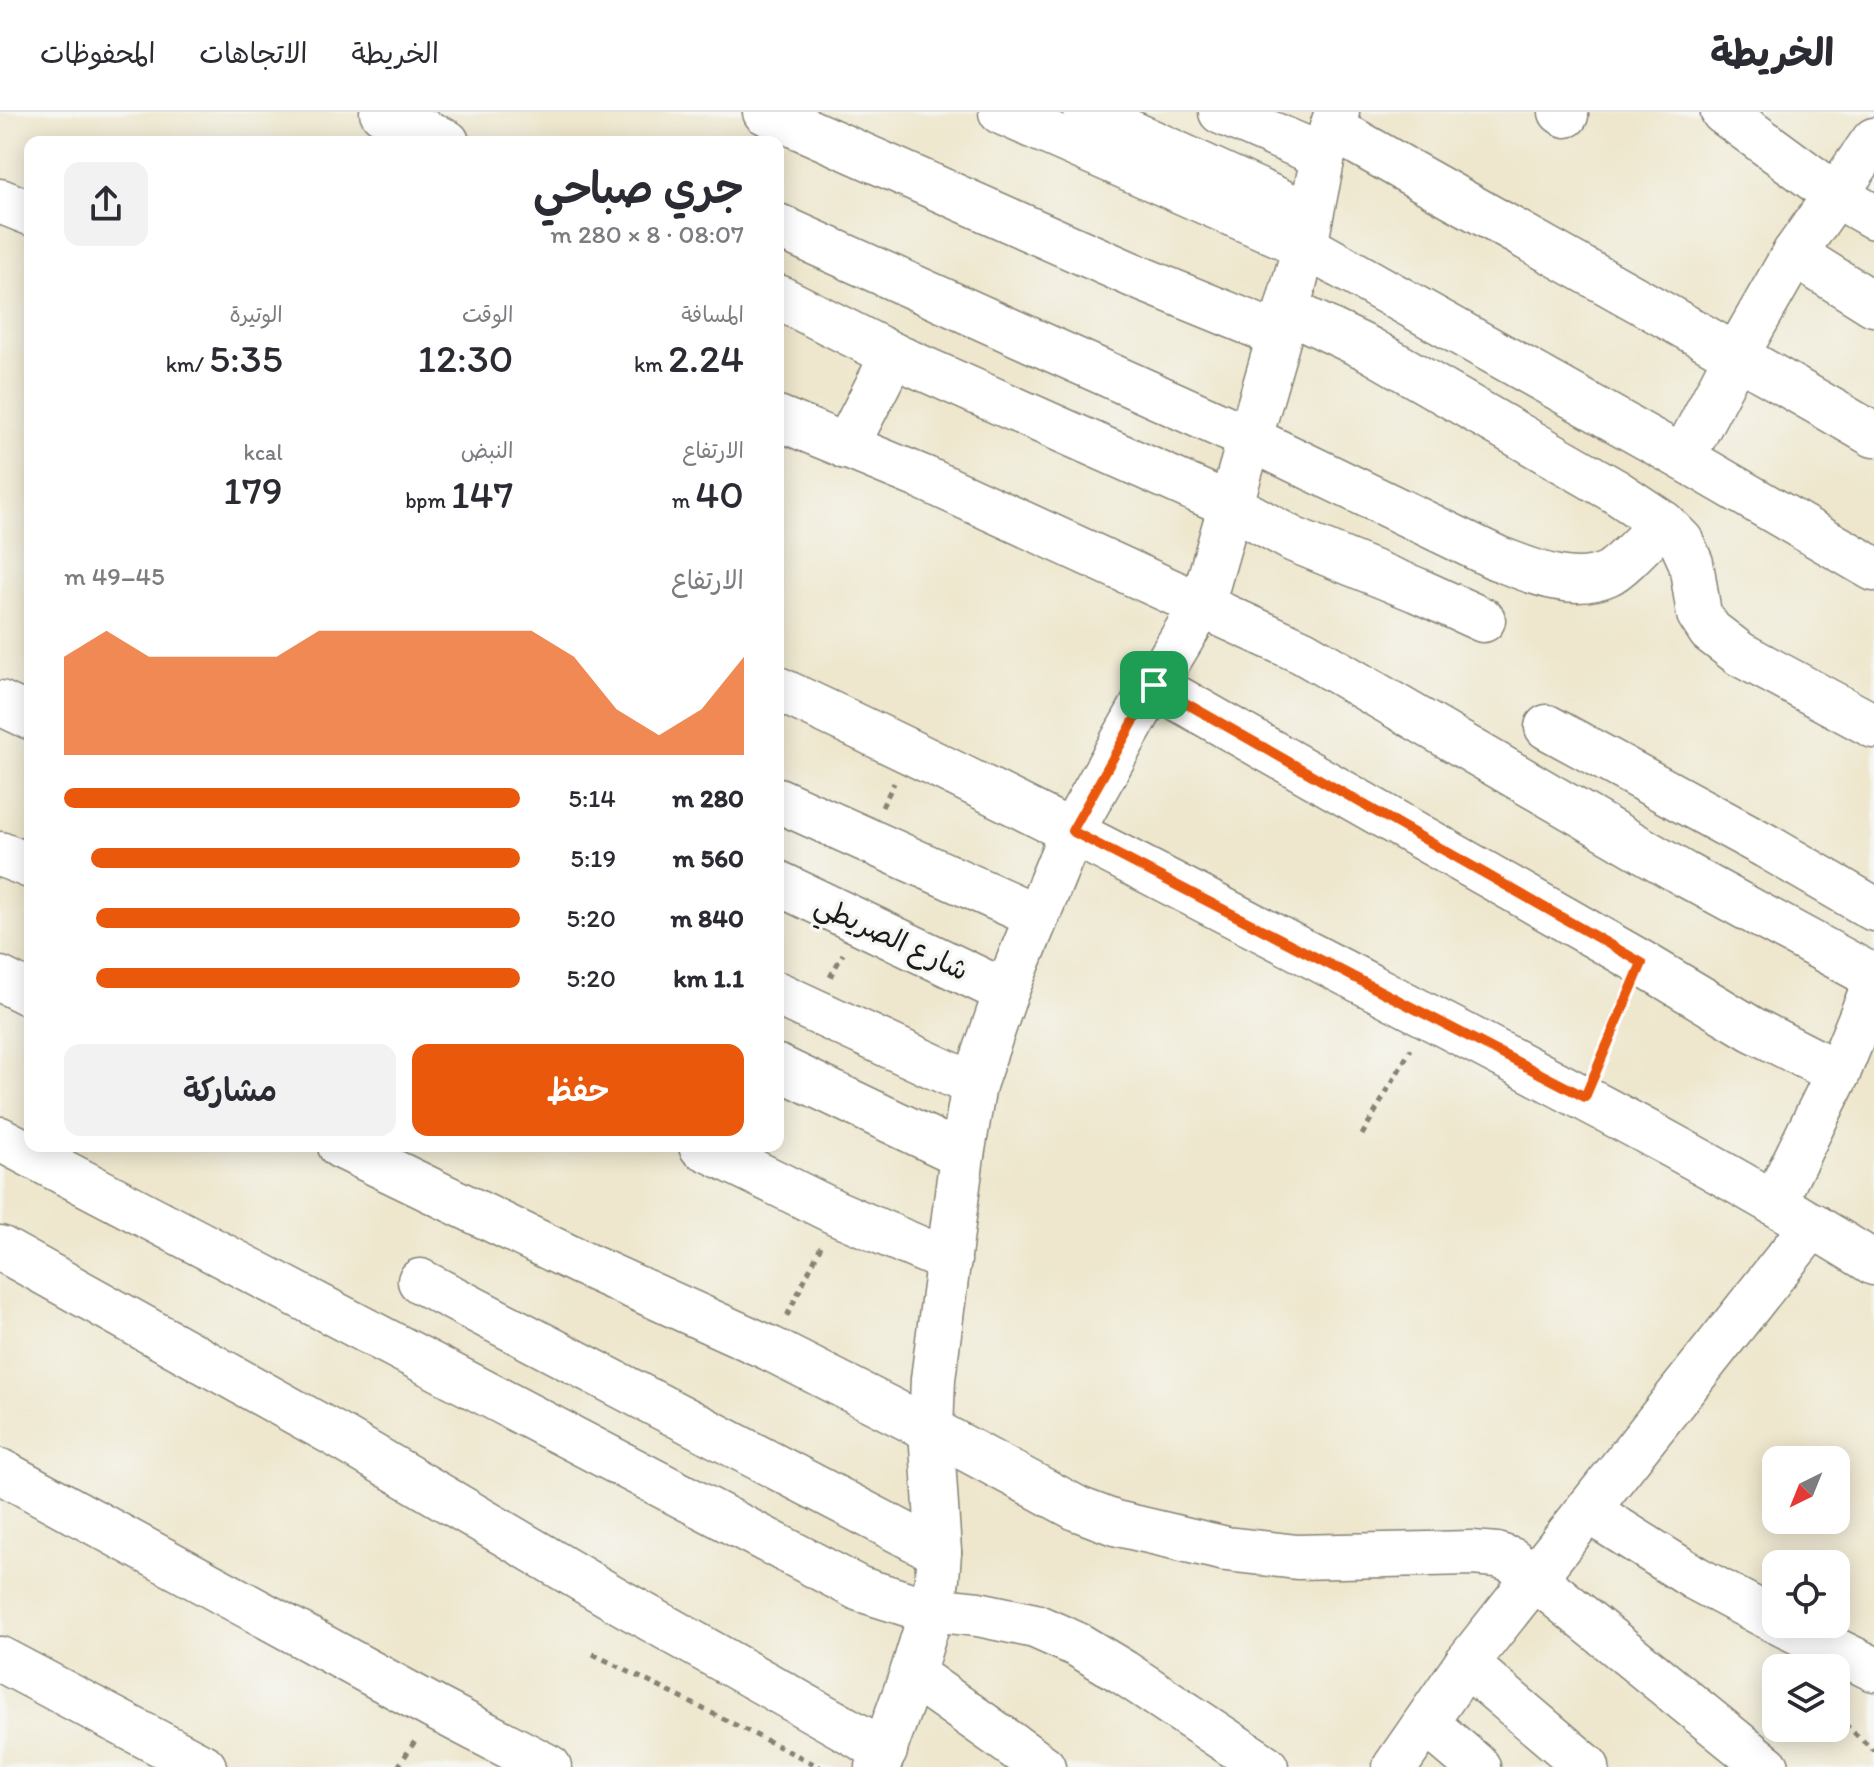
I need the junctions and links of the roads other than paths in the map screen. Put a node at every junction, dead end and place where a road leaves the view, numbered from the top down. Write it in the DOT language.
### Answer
graph roads {
  1 [pos="382,112"];
  2 [pos="765,112"];
  3 [pos="1001,112"];
  4 [pos="1086,112"];
  5 [pos="1221,112"];
  6 [pos="1723,112"];
  7 [pos="1331,132"];
  8 [pos="434,136"];
  9 [pos="1874,140"];
  10 [pos="1834,194"];
  11 [pos="0,201"];
  12 [pos="24,211"];
  13 [pos="1874,217"];
  14 [pos="784,229"];
  15 [pos="1308,231"];
  16 [pos="1794,254"];
  17 [pos="784,300"];
  18 [pos="1874,304"];
  19 [pos="1283,323"];
  20 [pos="1737,354"];
  21 [pos="893,355"];
  22 [pos="784,421"];
  23 [pos="1874,435"];
  24 [pos="1251,439"];
  25 [pos="846,447"];
  26 [pos="1683,458"];
  27 [pos="1230,505"];
  28 [pos="1663,523"];
  29 [pos="1874,569"];
  30 [pos="1202,605"];
  31 [pos="1483,620"];
  32 [pos="1154,685"];
  33 [pos="784,692"];
  34 [pos="0,703"];
  35 [pos="24,714"];
  36 [pos="1874,726"];
  37 [pos="1547,727"];
  38 [pos="784,803"];
  39 [pos="1072,831"];
  40 [pos="0,854"];
  41 [pos="24,864"];
  42 [pos="784,886"];
  43 [pos="1874,909"];
  44 [pos="1036,916"];
  45 [pos="1874,977"];
  46 [pos="0,979"];
  47 [pos="1874,985"];
  48 [pos="24,991"];
  49 [pos="1006,992"];
  50 [pos="795,1002"];
  51 [pos="784,1070"];
  52 [pos="1838,1073"];
  53 [pos="974,1085"];
  54 [pos="0,1139"];
  55 [pos="24,1152"];
  56 [pos="25,1152"];
  57 [pos="352,1152"];
  58 [pos="713,1152"];
  59 [pos="962,1155"];
  60 [pos="1774,1203"];
  61 [pos="1813,1225"];
  62 [pos="0,1248"];
  63 [pos="949,1261"];
  64 [pos="1874,1263"];
  65 [pos="420,1281"];
  66 [pos="931,1430"];
  67 [pos="0,1471"];
  68 [pos="1587,1510"];
  69 [pos="939,1552"];
  70 [pos="1535,1578"];
  71 [pos="932,1609"];
  72 [pos="1762,1614"];
  73 [pos="1811,1638"];
  74 [pos="0,1659"];
  75 [pos="1466,1664"];
  76 [pos="1874,1669"];
  77 [pos="912,1674"];
  78 [pos="1426,1723"];
  79 [pos="882,1759"];
  80 [pos="204,1767"];
  81 [pos="549,1767"];
  82 [pos="1043,1767"];
  83 [pos="1266,1767"];
  84 [pos="1395,1767"];
  85 [pos="1478,1767"];
  86 [pos="1587,1767"];
  87 [pos="1767,1767"];
  1 -- 8 [label="street"];
  2 -- 19 [label="street"];
  3 -- 15 [label="street"];
  4 -- 15 [label="street"];
  5 -- 7 [label="street"];
  6 -- 10 [label="street"];
  7 -- 15 [label="street"];
  7 -- 20 [label="street"];
  9 -- 10 [label="street"];
  10 -- 13 [label="street"];
  10 -- 16 [label="street"];
  11 -- 12 [label="street"];
  14 -- 24 [label="street"];
  15 -- 19 [label="street"];
  15 -- 26 [label="street"];
  16 -- 18 [label="street"];
  16 -- 20 [label="street"];
  17 -- 21 [label="street"];
  19 -- 24 [label="street"];
  19 -- 28 [label="street"];
  20 -- 23 [label="street"];
  20 -- 26 [label="street"];
  21 -- 25 [label="street"];
  21 -- 27 [label="street"];
  22 -- 25 [label="street"];
  24 -- 27 [label="street"];
  24 -- 28 [label="street"];
  25 -- 30 [label="street"];
  26 -- 29 [label="street"];
  27 -- 30 [label="street"];
  27 -- 31 [label="street"];
  28 -- 36 [label="street"];
  30 -- 32 [label="street"];
  30 -- 45 [label="street"];
  32 -- 39 [label="street"];
  32 -- 52 [label="street"];
  33 -- 39 [label="street"];
  34 -- 35 [label="street"];
  37 -- 43 [label="street"];
  38 -- 44 [label="street"];
  39 -- 44 [label="street"];
  39 -- 60 [label="street"];
  40 -- 41 [label="street"];
  42 -- 49 [label="street, شارع الصريطي"];
  44 -- 49 [label="street"];
  46 -- 48 [label="street"];
  47 -- 52 [label="street"];
  49 -- 53 [label="street"];
  50 -- 53 [label="street"];
  51 -- 59 [label="street"];
  52 -- 60 [label="street"];
  53 -- 59 [label="street"];
  54 -- 55 [label="street"];
  56 -- 71 [label="street"];
  57 -- 66 [label="street"];
  58 -- 63 [label="street"];
  59 -- 63 [label="street"];
  60 -- 61 [label="street"];
  61 -- 64 [label="street"];
  61 -- 68 [label="street"];
  62 -- 79 [label="street"];
  63 -- 66 [label="street"];
  65 -- 69 [label="street"];
  66 -- 69 [label="street"];
  66 -- 70 [label="street"];
  67 -- 81 [label="street"];
  68 -- 70 [label="street"];
  68 -- 72 [label="street"];
  69 -- 71 [label="street"];
  70 -- 75 [label="street"];
  70 -- 87 [label="street"];
  71 -- 77 [label="street"];
  71 -- 83 [label="street"];
  73 -- 76 [label="street"];
  74 -- 80 [label="street"];
  75 -- 78 [label="street"];
  75 -- 86 [label="street"];
  77 -- 79 [label="street"];
  77 -- 82 [label="street"];
  78 -- 84 [label="street"];
  78 -- 85 [label="street"];
}
